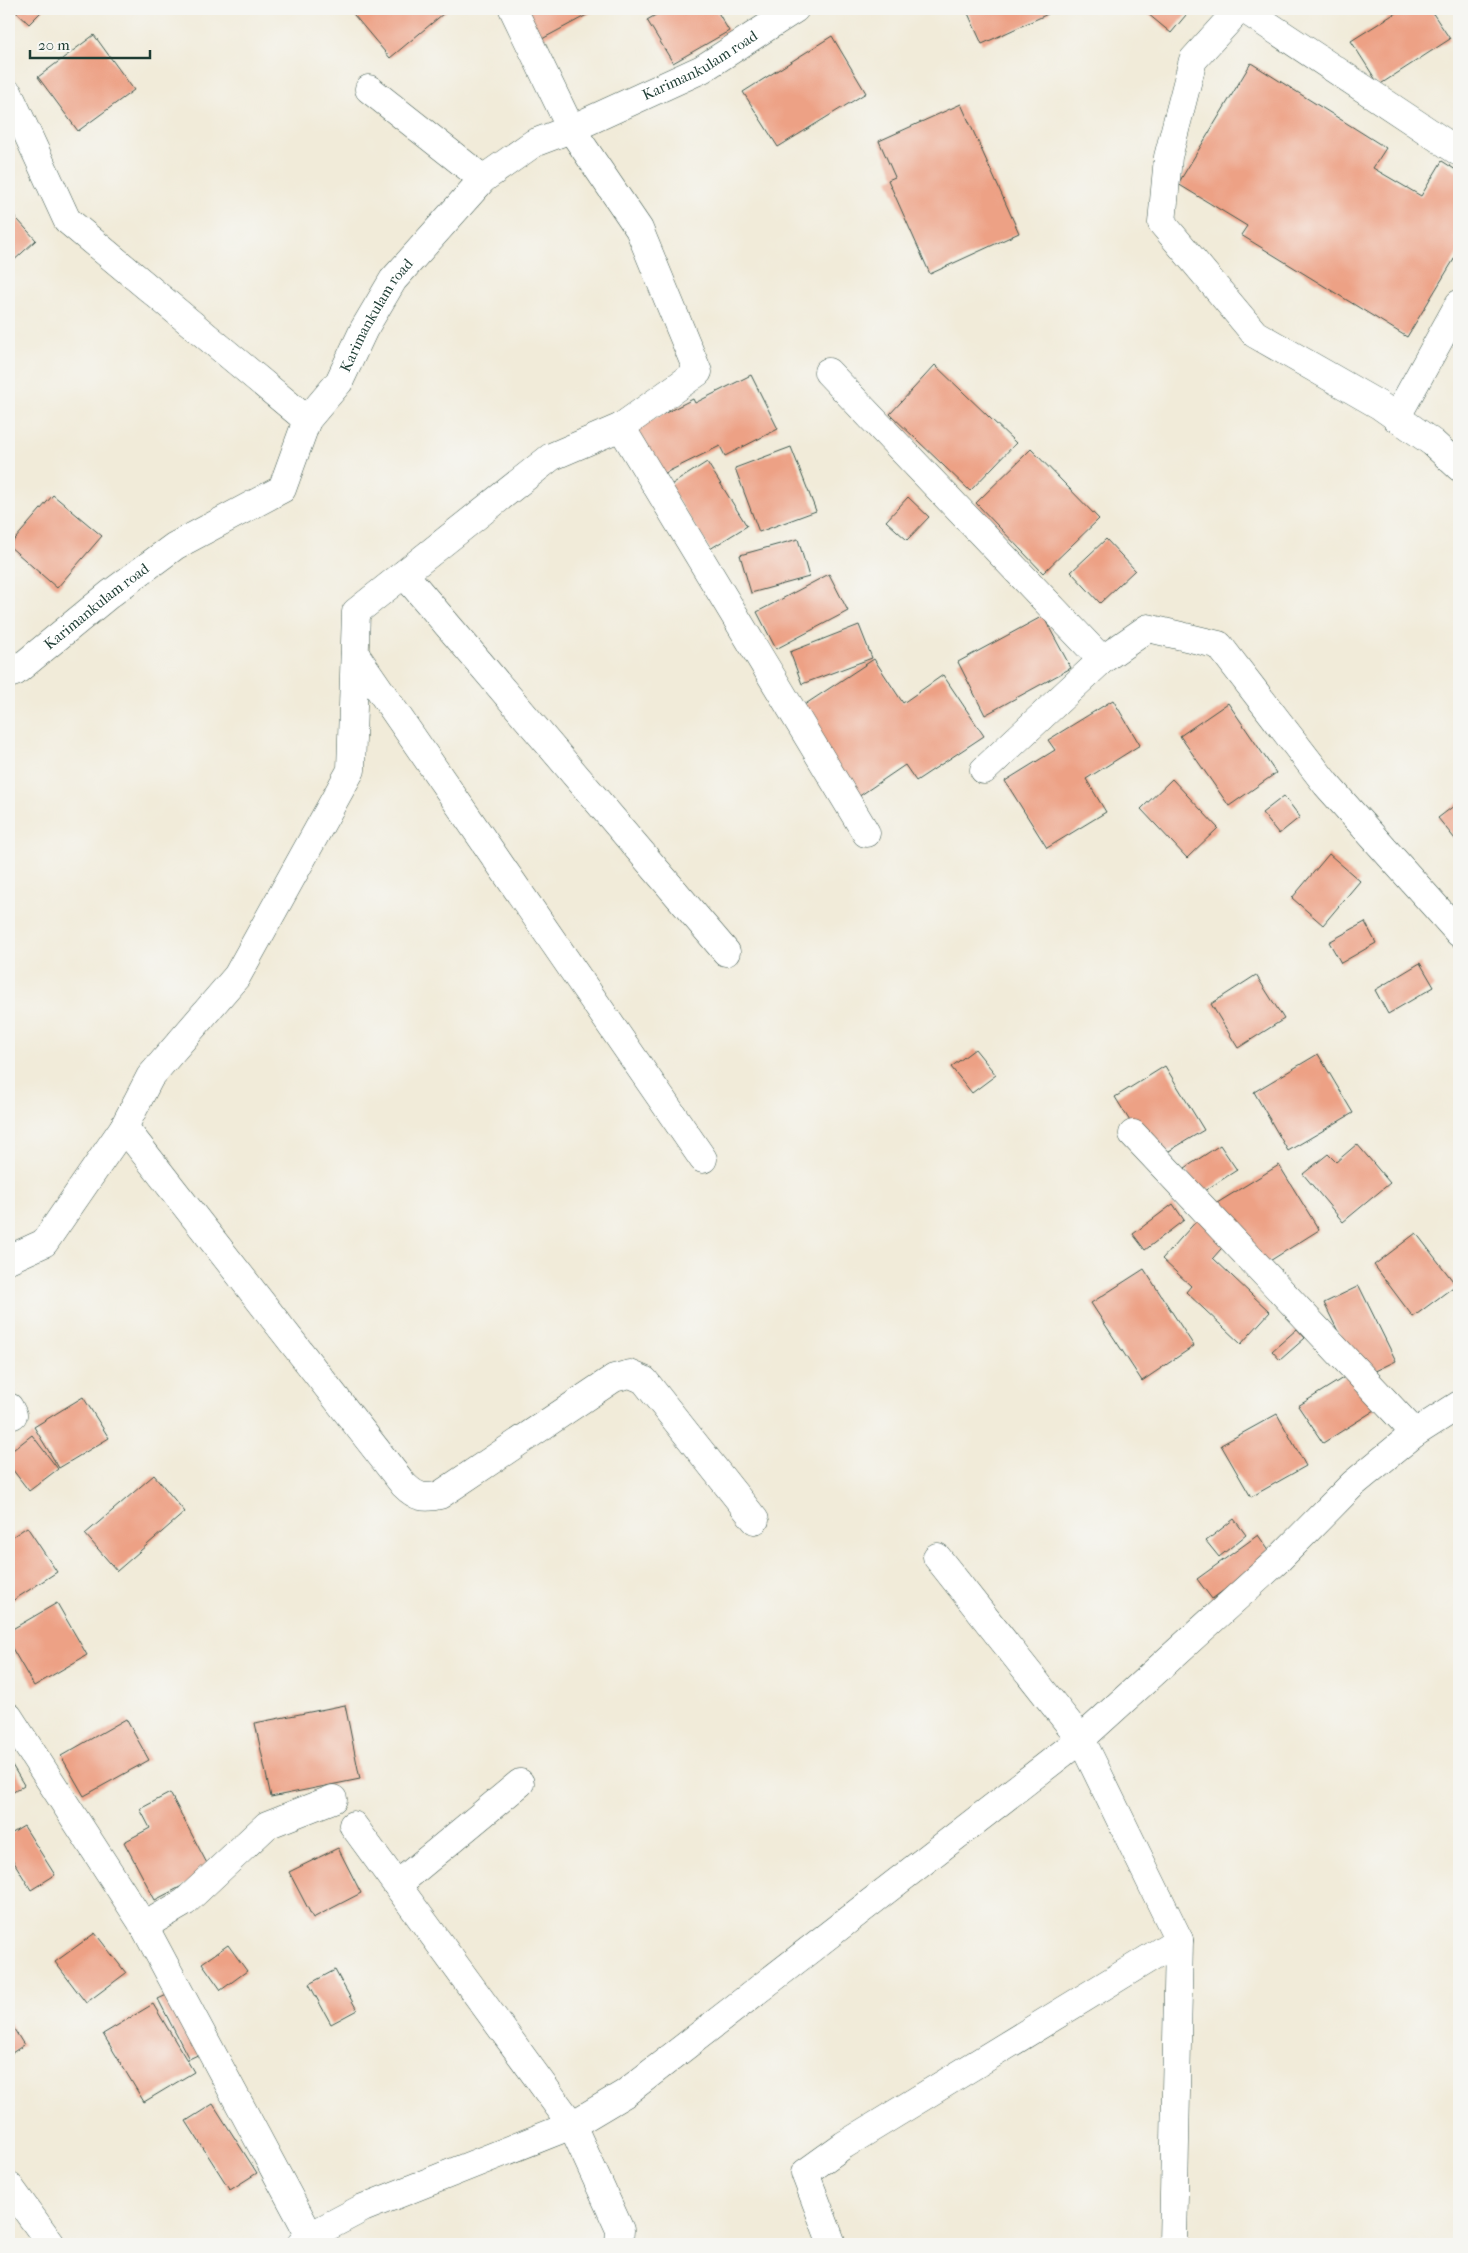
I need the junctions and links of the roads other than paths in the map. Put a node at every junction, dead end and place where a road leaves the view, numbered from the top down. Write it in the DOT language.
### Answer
graph roads {
  1 [pos="513,9"];
  2 [pos="795,9"];
  3 [pos="1239,9"];
  4 [pos="1244,9"];
  5 [pos="369,89"];
  6 [pos="9,94"];
  7 [pos="571,129"];
  8 [pos="1459,152"];
  9 [pos="484,179"];
  10 [pos="1459,304"];
  11 [pos="828,372"];
  12 [pos="1396,418"];
  13 [pos="307,420"];
  14 [pos="622,427"];
  15 [pos="1459,467"];
  16 [pos="404,574"];
  17 [pos="355,654"];
  18 [pos="1102,660"];
  19 [pos="9,674"];
  20 [pos="984,770"];
  21 [pos="866,833"];
  22 [pos="1459,933"];
  23 [pos="726,952"];
  24 [pos="124,1128"];
  25 [pos="1133,1134"];
  26 [pos="703,1159"];
  27 [pos="9,1259"];
  28 [pos="1459,1405"];
  29 [pos="1415,1433"];
  30 [pos="755,1520"];
  31 [pos="937,1557"];
  32 [pos="9,1717"];
  33 [pos="1081,1739"];
  34 [pos="520,1783"];
  35 [pos="333,1799"];
  36 [pos="353,1825"];
  37 [pos="397,1885"];
  38 [pos="144,1926"];
  39 [pos="1179,1940"];
  40 [pos="572,2125"];
  41 [pos="9,2186"];
  42 [pos="305,2240"];
  43 [pos="51,2244"];
  44 [pos="620,2244"];
  45 [pos="832,2244"];
  46 [pos="1173,2244"];
  1 -- 7 [label="street"];
  2 -- 7 [label="street, Karimankulam road"];
  3 -- 12 [label="street"];
  4 -- 8 [label="street"];
  5 -- 9 [label="street"];
  6 -- 13 [label="street"];
  7 -- 9 [label="street, Karimankulam road"];
  7 -- 14 [label="street"];
  9 -- 13 [label="street, Karimankulam road"];
  10 -- 12 [label="street"];
  11 -- 18 [label="street"];
  12 -- 15 [label="street"];
  13 -- 19 [label="street, Karimankulam road"];
  14 -- 16 [label="street"];
  14 -- 21 [label="street"];
  16 -- 17 [label="street"];
  16 -- 23 [label="street"];
  17 -- 24 [label="street"];
  17 -- 26 [label="street"];
  18 -- 20 [label="street"];
  18 -- 22 [label="street"];
  24 -- 27 [label="street"];
  24 -- 30 [label="street"];
  25 -- 29 [label="street"];
  28 -- 29 [label="street"];
  29 -- 33 [label="street"];
  31 -- 33 [label="street"];
  32 -- 38 [label="street"];
  33 -- 39 [label="street"];
  33 -- 40 [label="street"];
  34 -- 37 [label="street"];
  35 -- 38 [label="street"];
  36 -- 37 [label="street"];
  37 -- 40 [label="street"];
  38 -- 42 [label="street"];
  39 -- 45 [label="street"];
  39 -- 46 [label="street"];
  40 -- 42 [label="street"];
  40 -- 44 [label="street"];
  41 -- 43 [label="street"];
}
